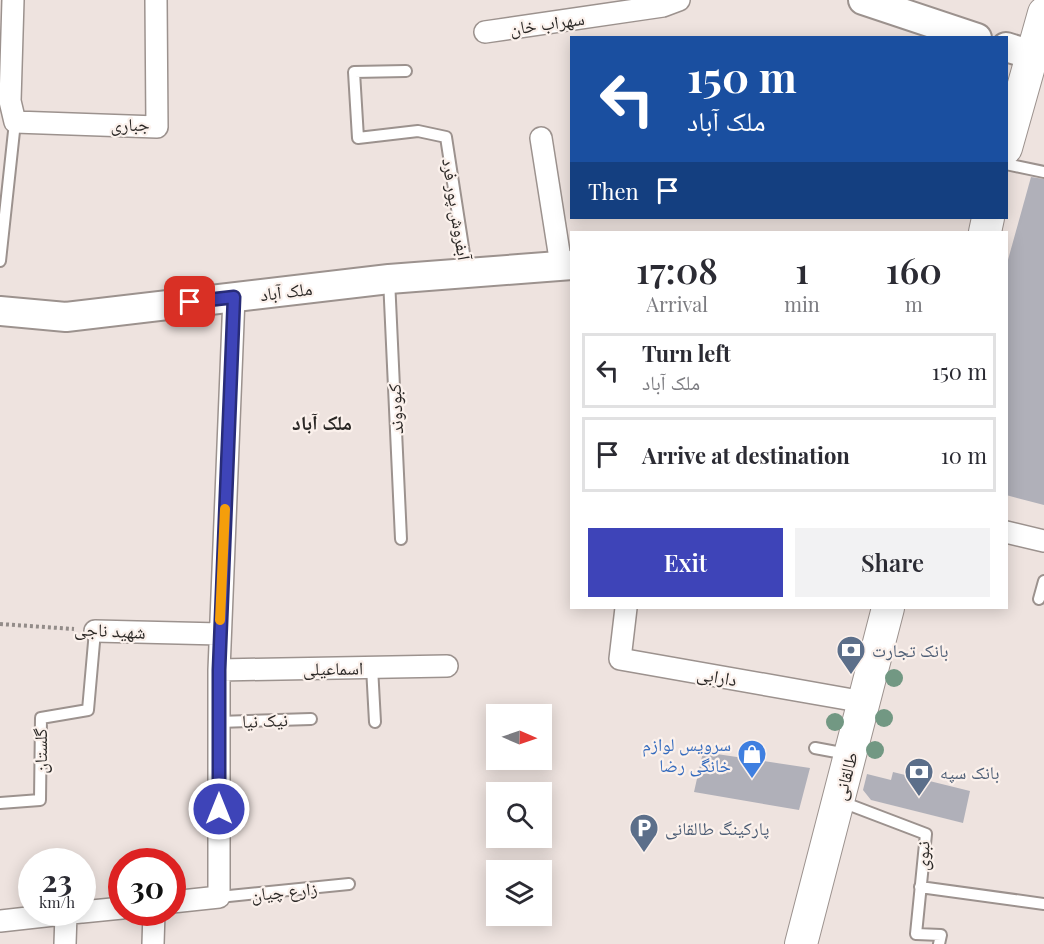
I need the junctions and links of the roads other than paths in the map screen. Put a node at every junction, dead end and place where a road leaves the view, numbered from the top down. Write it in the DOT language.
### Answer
graph roads {
  1 [pos="13,0"];
  2 [pos="156,0"];
  3 [pos="679,0"];
  4 [pos="862,0"];
  5 [pos="1044,13"];
  6 [pos="485,32"];
  7 [pos="971,36"];
  8 [pos="1019,51"];
  9 [pos="406,71"];
  10 [pos="5,101"];
  11 [pos="15,122"];
  12 [pos="1008,133"];
  13 [pos="541,138"];
  14 [pos="1008,164"];
  15 [pos="1044,172"];
  16 [pos="0,261"];
  17 [pos="566,265"];
  18 [pos="467,273"];
  19 [pos="389,279"];
  20 [pos="234,297"];
  21 [pos="0,311"];
  22 [pos="1008,532"];
  23 [pos="401,539"];
  24 [pos="1044,541"];
  25 [pos="1044,581"];
  26 [pos="1039,599"];
  27 [pos="626,609"];
  28 [pos="888,609"];
  29 [pos="95,631"];
  30 [pos="220,634"];
  31 [pos="447,666"];
  32 [pos="372,667"];
  33 [pos="219,670"];
  34 [pos="864,702"];
  35 [pos="311,719"];
  36 [pos="219,722"];
  37 [pos="375,722"];
  38 [pos="815,748"];
  39 [pos="851,754"];
  40 [pos="839,801"];
  41 [pos="0,803"];
  42 [pos="349,884"];
  43 [pos="920,887"];
  44 [pos="219,897"];
  45 [pos="186,901"];
  46 [pos="1044,904"];
  47 [pos="18,919"];
  48 [pos="0,921"];
  49 [pos="72,926"];
  50 [pos="154,926"];
  51 [pos="65,944"];
  52 [pos="153,944"];
  53 [pos="801,944"];
  54 [pos="939,944"];
  1 -- 10 [label="street"];
  2 -- 11 [label="street, جباری"];
  3 -- 6 [label="street, سهراب خان"];
  4 -- 7 [label="street"];
  5 -- 8 [label="main road"];
  8 -- 12 [label="main road"];
  9 -- 18 [label="lane, آبفروش پور فرد"];
  10 -- 11 [label="street"];
  11 -- 16 [label="lane"];
  13 -- 17 [label="street"];
  14 -- 15 [label="lane"];
  17 -- 18 [label="street, ملک آباد"];
  18 -- 19 [label="street, ملک آباد"];
  19 -- 20 [label="street, ملک آباد"];
  19 -- 23 [label="lane, کبودوند"];
  20 -- 21 [label="street, ملک آباد"];
  20 -- 30 [label="street"];
  22 -- 24 [label="street"];
  25 -- 26 [label="lane"];
  27 -- 34 [label="street, دارابی"];
  28 -- 34 [label="main road, طالقانی"];
  29 -- 30 [label="street, شهید ناجی"];
  29 -- 41 [label="lane, گلستان"];
  30 -- 33 [label="street"];
  31 -- 32 [label="street, اسماعیلی"];
  32 -- 33 [label="street, اسماعیلی"];
  32 -- 37 [label="lane"];
  33 -- 36 [label="street"];
  34 -- 39 [label="main road, طالقانی"];
  35 -- 36 [label="lane, نیک نیا"];
  36 -- 44 [label="street"];
  38 -- 39 [label="lane"];
  39 -- 40 [label="main road, طالقانی"];
  40 -- 43 [label="lane, نبوی"];
  40 -- 53 [label="main road, طالقانی"];
  42 -- 44 [label="lane, زارع چیان"];
  43 -- 46 [label="lane"];
  43 -- 54 [label="lane, نبوی"];
  44 -- 45 [label="street"];
  47 -- 48 [label="street"];
  49 -- 51 [label="street"];
  50 -- 52 [label="street"];
}
